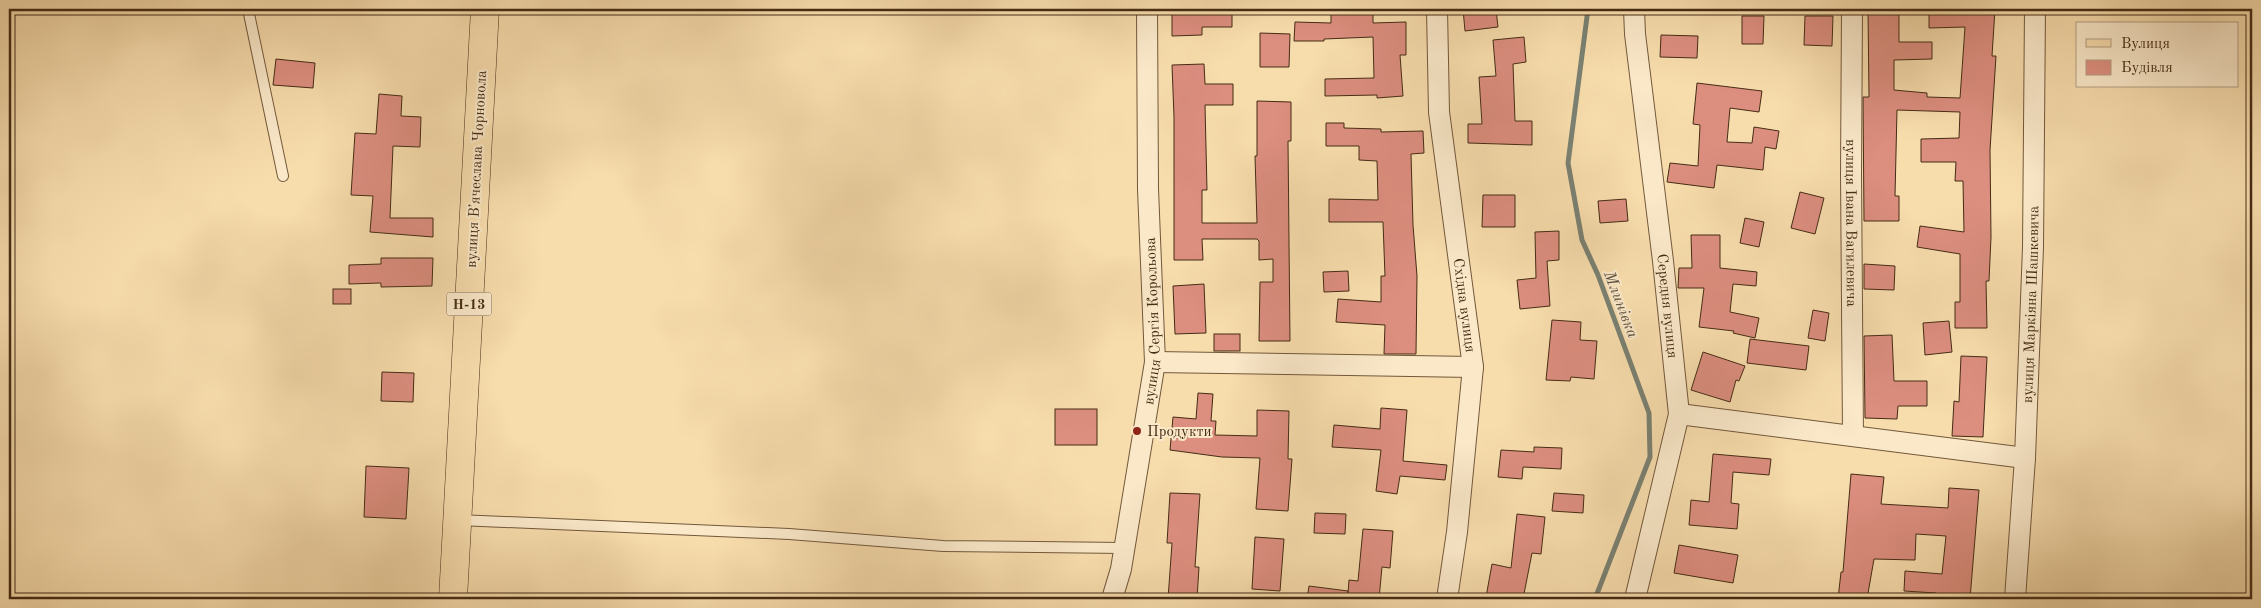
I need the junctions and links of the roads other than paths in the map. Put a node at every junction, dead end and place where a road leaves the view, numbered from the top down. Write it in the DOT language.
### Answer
graph roads {
  1 [pos="248,9"];
  2 [pos="485,9"];
  3 [pos="1147,9"];
  4 [pos="1437,9"];
  5 [pos="1634,9"];
  6 [pos="1852,9"];
  7 [pos="2035,9"];
  8 [pos="283,176"];
  9 [pos="1155,362"];
  10 [pos="1473,367"];
  11 [pos="1679,414"];
  12 [pos="1853,436"];
  13 [pos="2024,458"];
  14 [pos="457,520"];
  15 [pos="1124,548"];
  16 [pos="452,599"];
  17 [pos="1112,599"];
  18 [pos="1447,599"];
  19 [pos="1635,599"];
  20 [pos="2014,599"];
  1 -- 8 [label="lane"];
  2 -- 14 [label="main road, вулиця Вʼячеслава Чорновола / Н-13"];
  3 -- 9 [label="street, вулиця Сергія Корольова"];
  4 -- 10 [label="street, Східна вулиця"];
  5 -- 11 [label="street, Середня вулиця"];
  6 -- 12 [label="street, вулиця Івана Вагилевича"];
  7 -- 13 [label="street, вулиця Маркіяна Шашкевича"];
  9 -- 10 [label="street"];
  9 -- 15 [label="street, вулиця Сергія Корольова"];
  10 -- 18 [label="street, Східна вулиця"];
  11 -- 12 [label="street"];
  11 -- 19 [label="street, Середня вулиця"];
  12 -- 13 [label="street"];
  13 -- 20 [label="street, вулиця Маркіяна Шашкевича"];
  14 -- 15 [label="lane"];
  14 -- 16 [label="main road, вулиця Вʼячеслава Чорновола / Н-13"];
  15 -- 17 [label="street, вулиця Сергія Корольова"];
}
